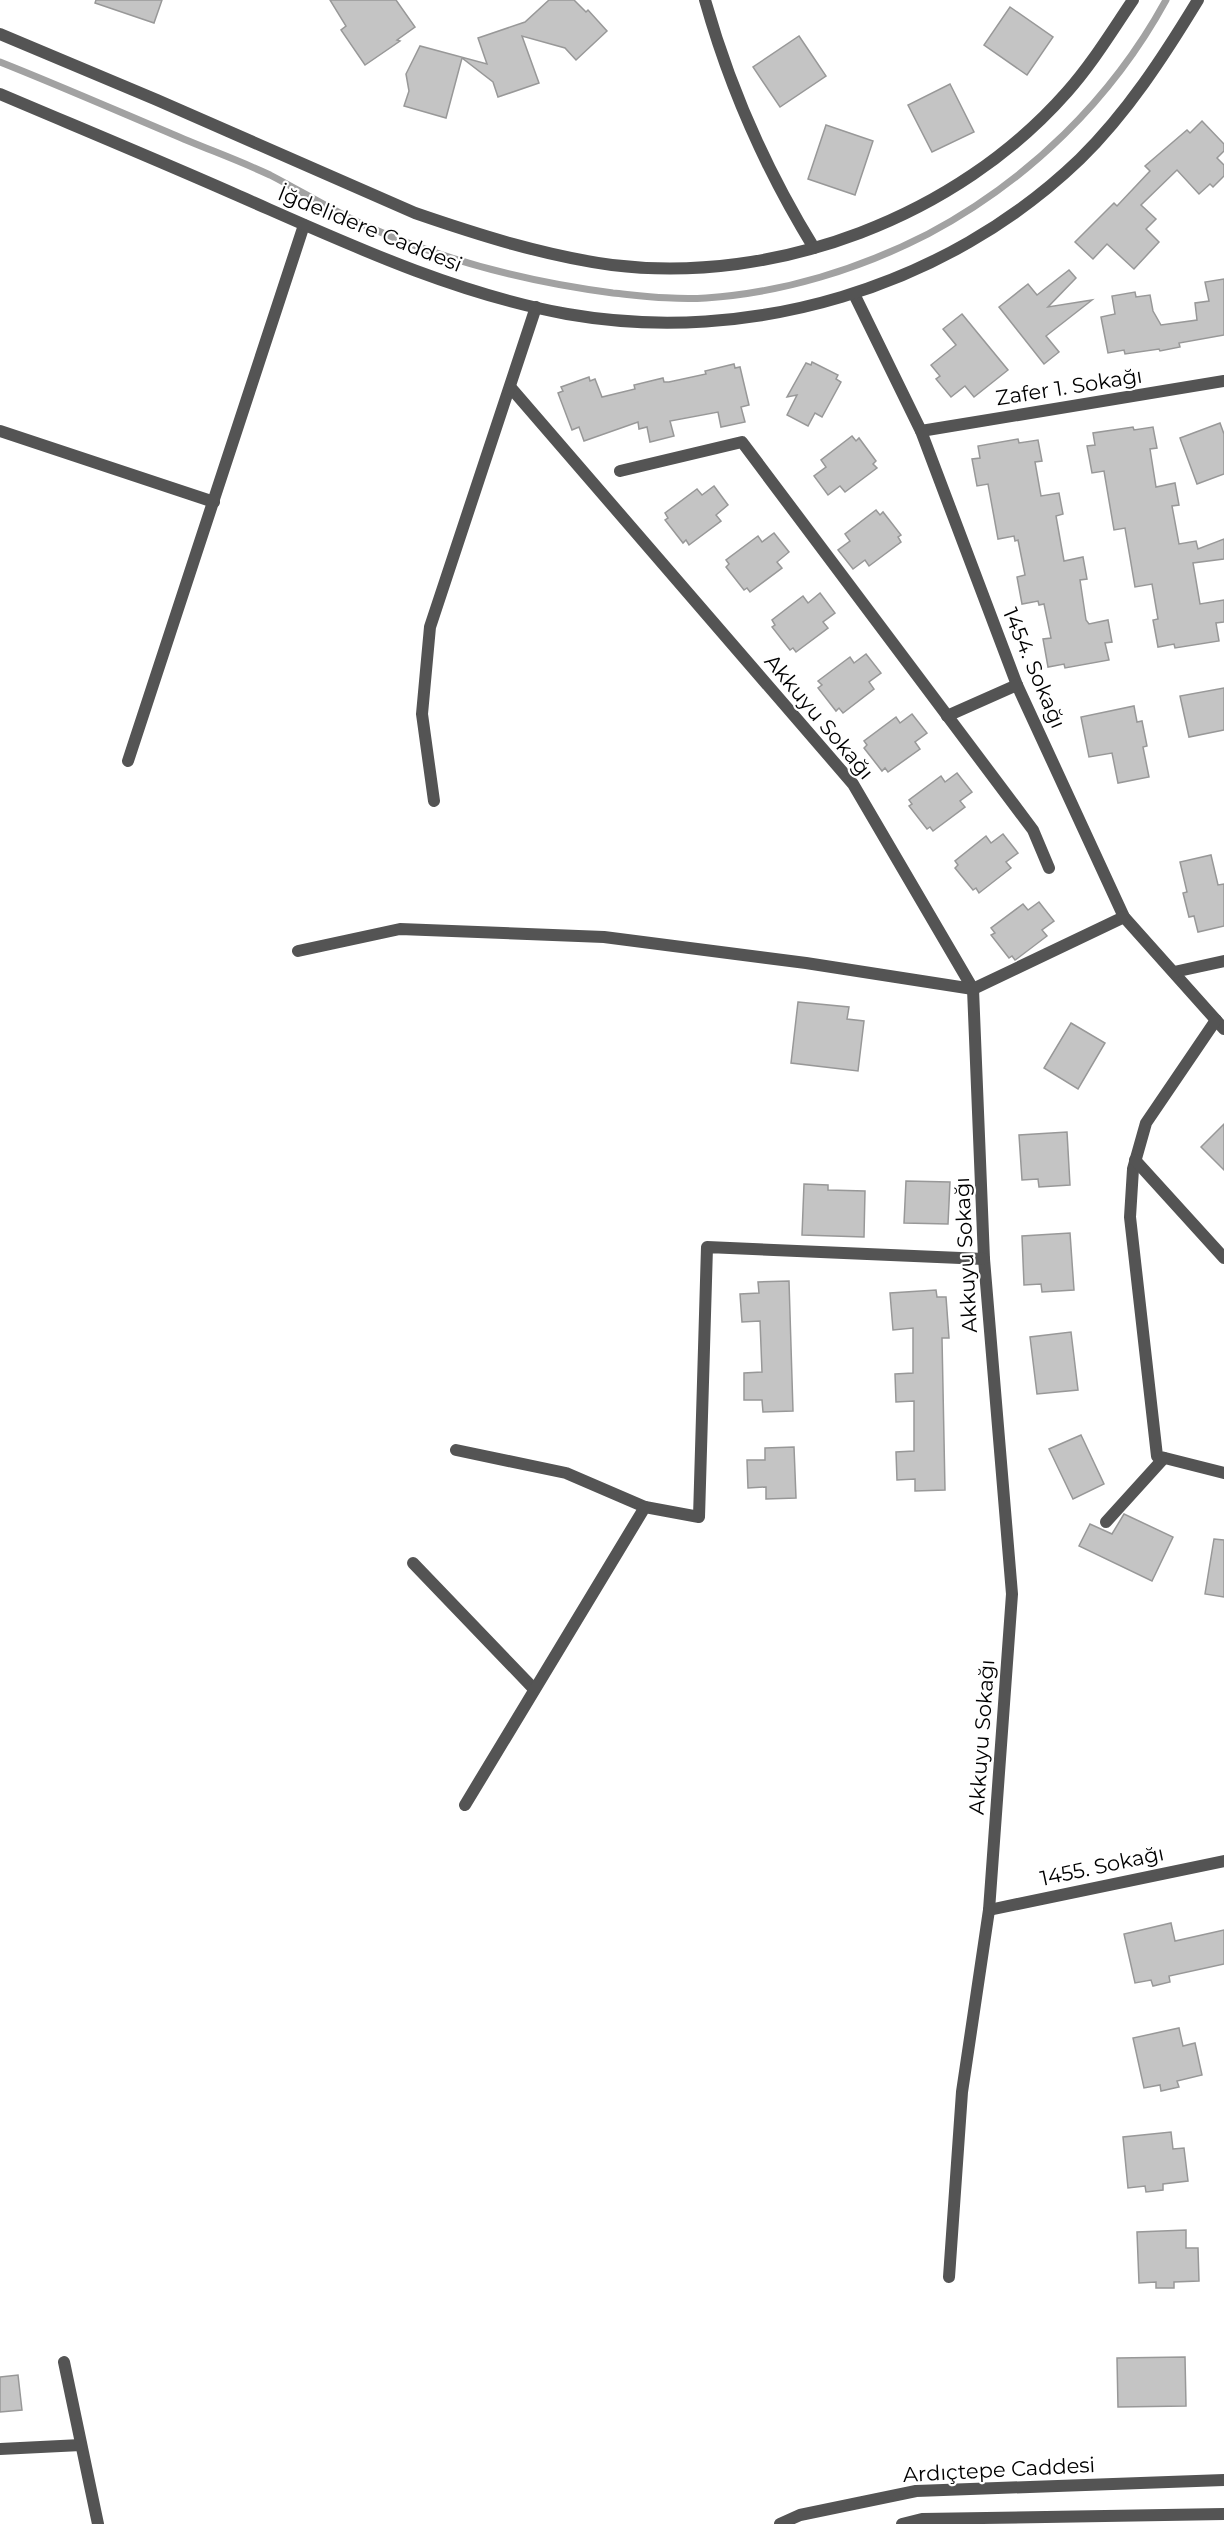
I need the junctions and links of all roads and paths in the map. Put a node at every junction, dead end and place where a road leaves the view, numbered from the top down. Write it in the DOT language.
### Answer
graph roads {
  1 [pos="705,0"];
  2 [pos="1133,0"];
  3 [pos="1198,0"];
  4 [pos="0,34"];
  5 [pos="0,94"];
  6 [pos="304,225"];
  7 [pos="814,248"];
  8 [pos="854,294"];
  9 [pos="536,307"];
  10 [pos="1224,381"];
  11 [pos="511,388"];
  12 [pos="0,431"];
  13 [pos="921,431"];
  14 [pos="620,471"];
  15 [pos="214,502"];
  16 [pos="1017,685"];
  17 [pos="947,716"];
  18 [pos="128,761"];
  19 [pos="434,801"];
  20 [pos="1049,868"];
  21 [pos="1124,916"];
  22 [pos="298,951"];
  23 [pos="1224,961"];
  24 [pos="1174,972"];
  25 [pos="973,989"];
  26 [pos="1220,1025"];
  27 [pos="1135,1160"];
  28 [pos="1224,1258"];
  29 [pos="984,1259"];
  30 [pos="456,1450"];
  31 [pos="1164,1458"];
  32 [pos="1224,1473"];
  33 [pos="645,1507"];
  34 [pos="1106,1522"];
  35 [pos="413,1563"];
  36 [pos="534,1689"];
  37 [pos="465,1804"];
  38 [pos="1224,1861"];
  39 [pos="989,1910"];
  40 [pos="949,2277"];
  41 [pos="64,2362"];
  42 [pos="81,2445"];
  43 [pos="0,2449"];
  44 [pos="1224,2480"];
  45 [pos="1224,2514"];
  46 [pos="98,2524"];
  47 [pos="780,2524"];
  48 [pos="902,2524"];
  1 -- 7 [label="street"];
  2 -- 7 [label="street, İğdelidere Caddesi"];
  3 -- 8 [label="street, İğdelidere Caddesi"];
  4 -- 7 [label="street, İğdelidere Caddesi"];
  5 -- 6 [label="street, İğdelidere Caddesi"];
  6 -- 9 [label="street, İğdelidere Caddesi"];
  6 -- 15 [label="street"];
  8 -- 9 [label="street, İğdelidere Caddesi"];
  8 -- 13 [label="street, 1454. Sokağı"];
  9 -- 11 [label="street"];
  10 -- 13 [label="street, Zafer 1. Sokağı"];
  11 -- 19 [label="street"];
  11 -- 25 [label="street, Akkuyu Sokağı"];
  12 -- 15 [label="street"];
  13 -- 16 [label="street, 1454. Sokağı"];
  14 -- 17 [label="street"];
  15 -- 18 [label="street"];
  16 -- 17 [label="street"];
  16 -- 21 [label="street, 1454. Sokağı"];
  17 -- 20 [label="street"];
  21 -- 24 [label="street, 1454. Sokağı"];
  21 -- 25 [label="street"];
  22 -- 25 [label="street"];
  23 -- 24 [label="street"];
  24 -- 26 [label="street, 1454. Sokağı"];
  25 -- 29 [label="street, Akkuyu Sokağı"];
  26 -- 27 [label="street"];
  27 -- 28 [label="street"];
  27 -- 31 [label="street"];
  29 -- 33 [label="street"];
  29 -- 39 [label="street, Akkuyu Sokağı"];
  30 -- 33 [label="street"];
  31 -- 32 [label="street"];
  31 -- 34 [label="street"];
  33 -- 36 [label="street"];
  35 -- 36 [label="street"];
  36 -- 37 [label="street"];
  38 -- 39 [label="street, 1455. Sokağı"];
  39 -- 40 [label="street, Akkuyu Sokağı"];
  41 -- 42 [label="street"];
  42 -- 43 [label="street"];
  42 -- 46 [label="street"];
  44 -- 47 [label="street, Ardıçtepe Caddesi"];
  45 -- 48 [label="street"];
}
